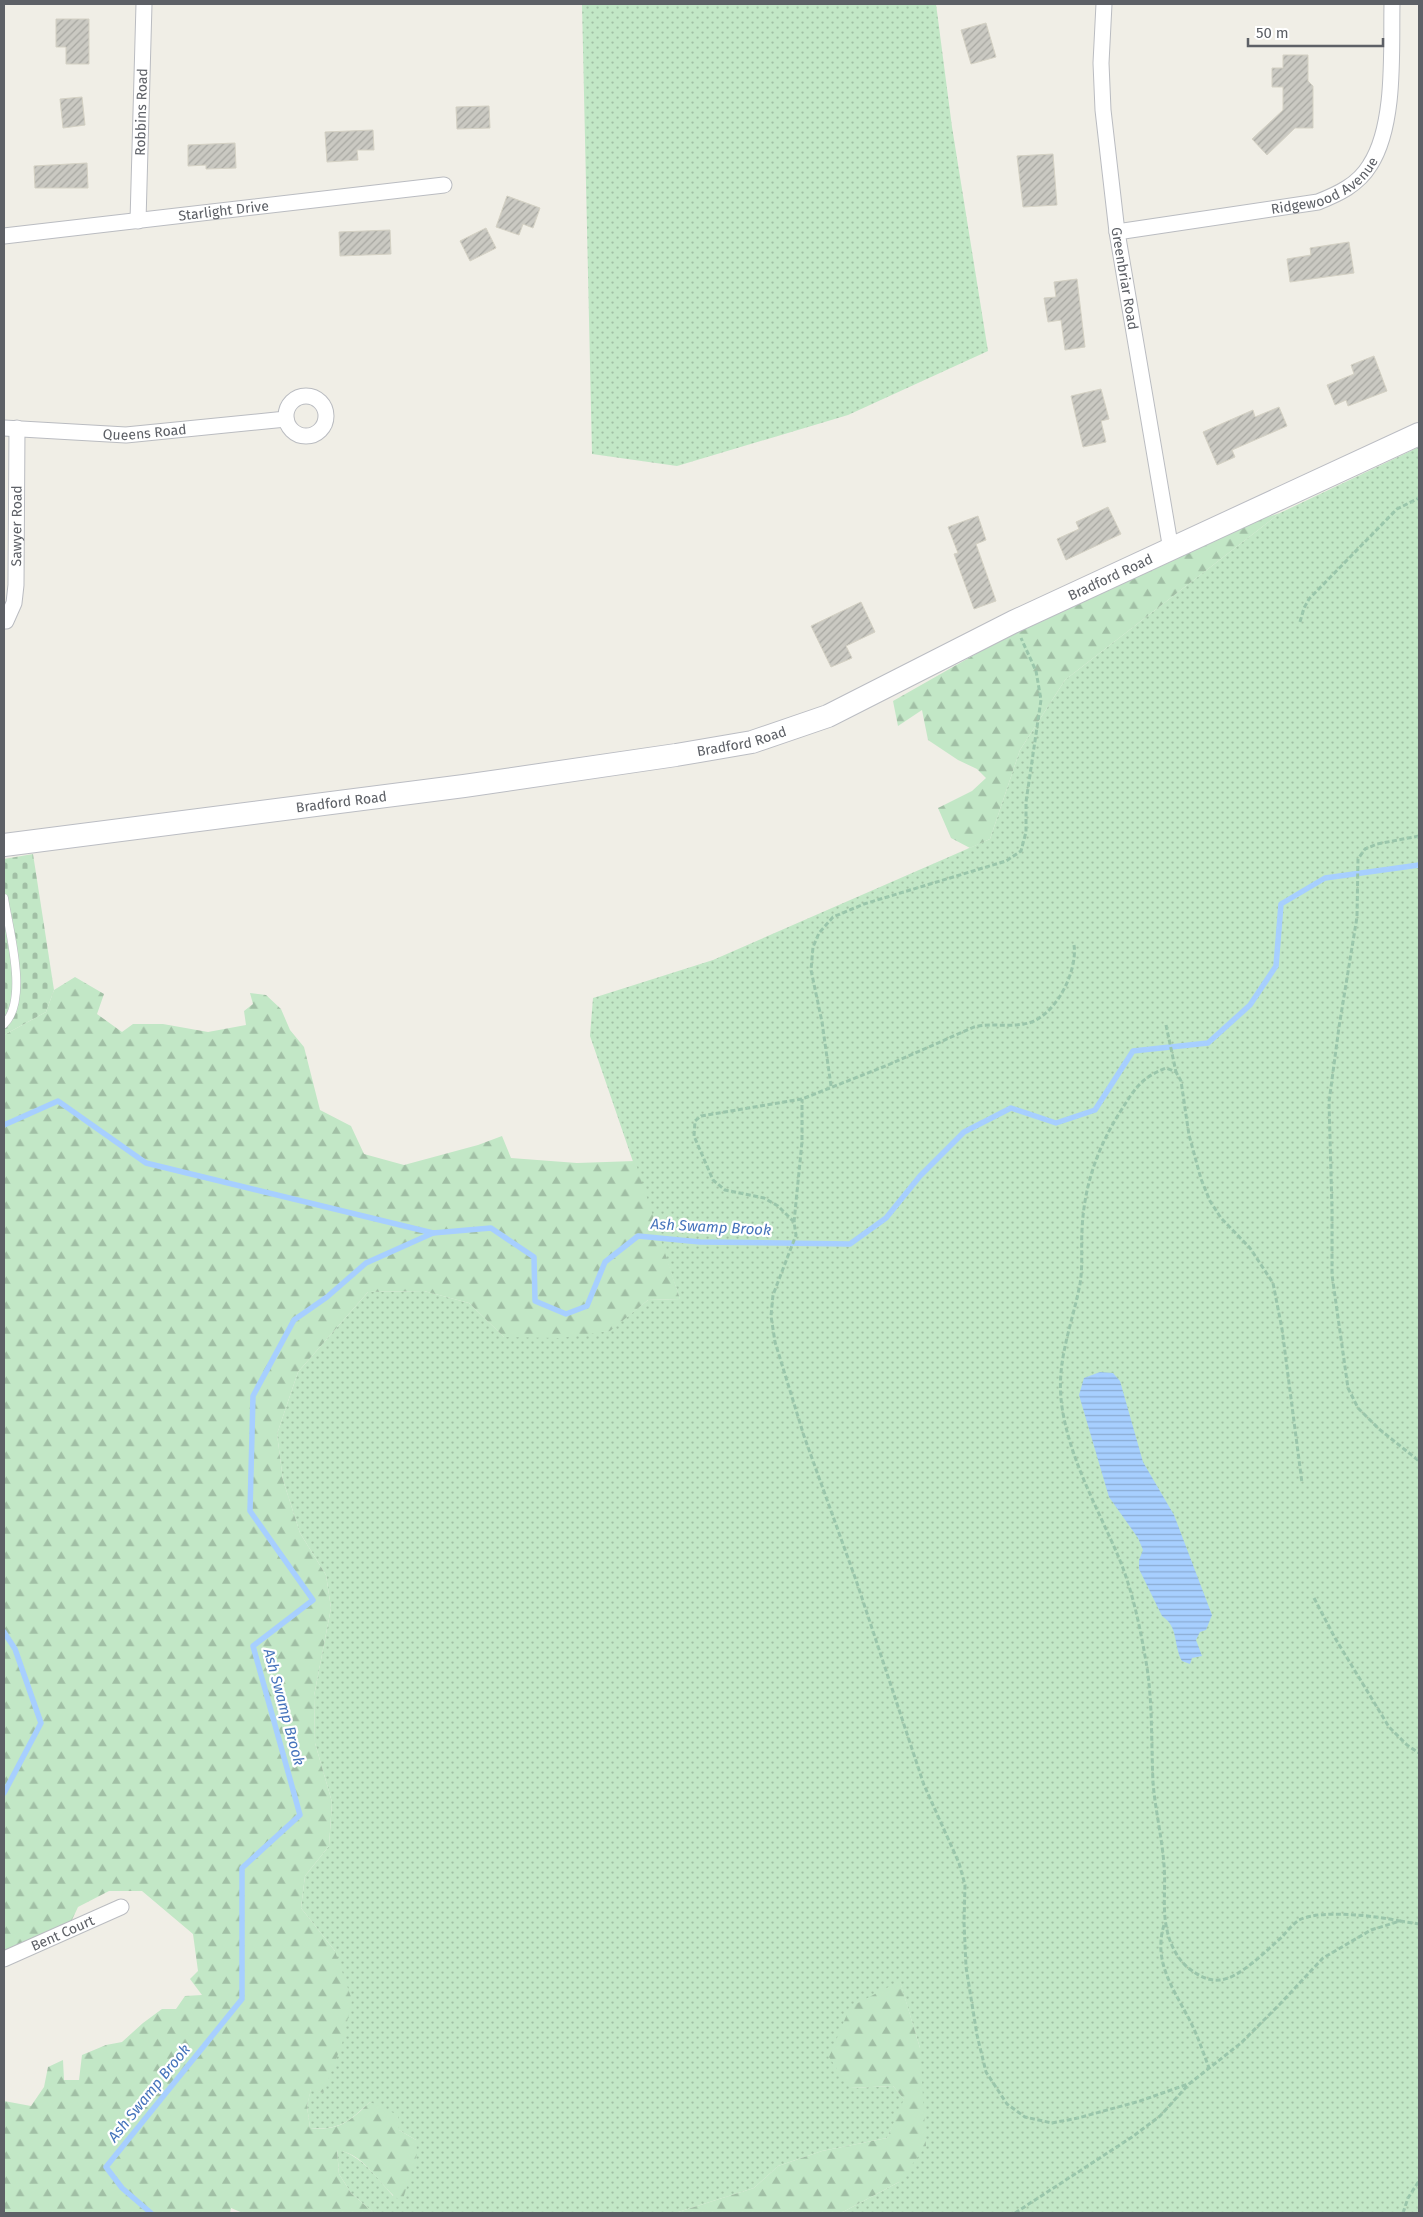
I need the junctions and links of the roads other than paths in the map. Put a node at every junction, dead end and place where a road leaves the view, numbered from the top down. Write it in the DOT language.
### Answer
graph roads {
  1 [pos="144,4"];
  2 [pos="1104,4"];
  3 [pos="1392,4"];
  4 [pos="444,185"];
  5 [pos="138,221"];
  6 [pos="1117,232"];
  7 [pos="4,236"];
  8 [pos="286,419"];
  9 [pos="10,428"];
  10 [pos="1419,434"];
  11 [pos="1171,550"];
  12 [pos="4,622"];
  13 [pos="4,845"];
  14 [pos="4,898"];
  15 [pos="4,1024"];
  16 [pos="121,1908"];
  17 [pos="4,1959"];
  1 -- 5 [label="street, Robbins Road"];
  2 -- 6 [label="street, Greenbriar Road"];
  3 -- 6 [label="street, Ridgewood Avenue"];
  4 -- 5 [label="street, Starlight Drive"];
  5 -- 7 [label="street, Starlight Drive"];
  6 -- 11 [label="street, Greenbriar Road"];
  8 -- 9 [label="street, Queens Road"];
  9 -- 12 [label="street, Sawyer Road"];
  10 -- 11 [label="street, Bradford Road"];
  11 -- 13 [label="street, Bradford Road"];
  14 -- 15 [label="lane"];
  16 -- 17 [label="street, Bent Court"];
}
